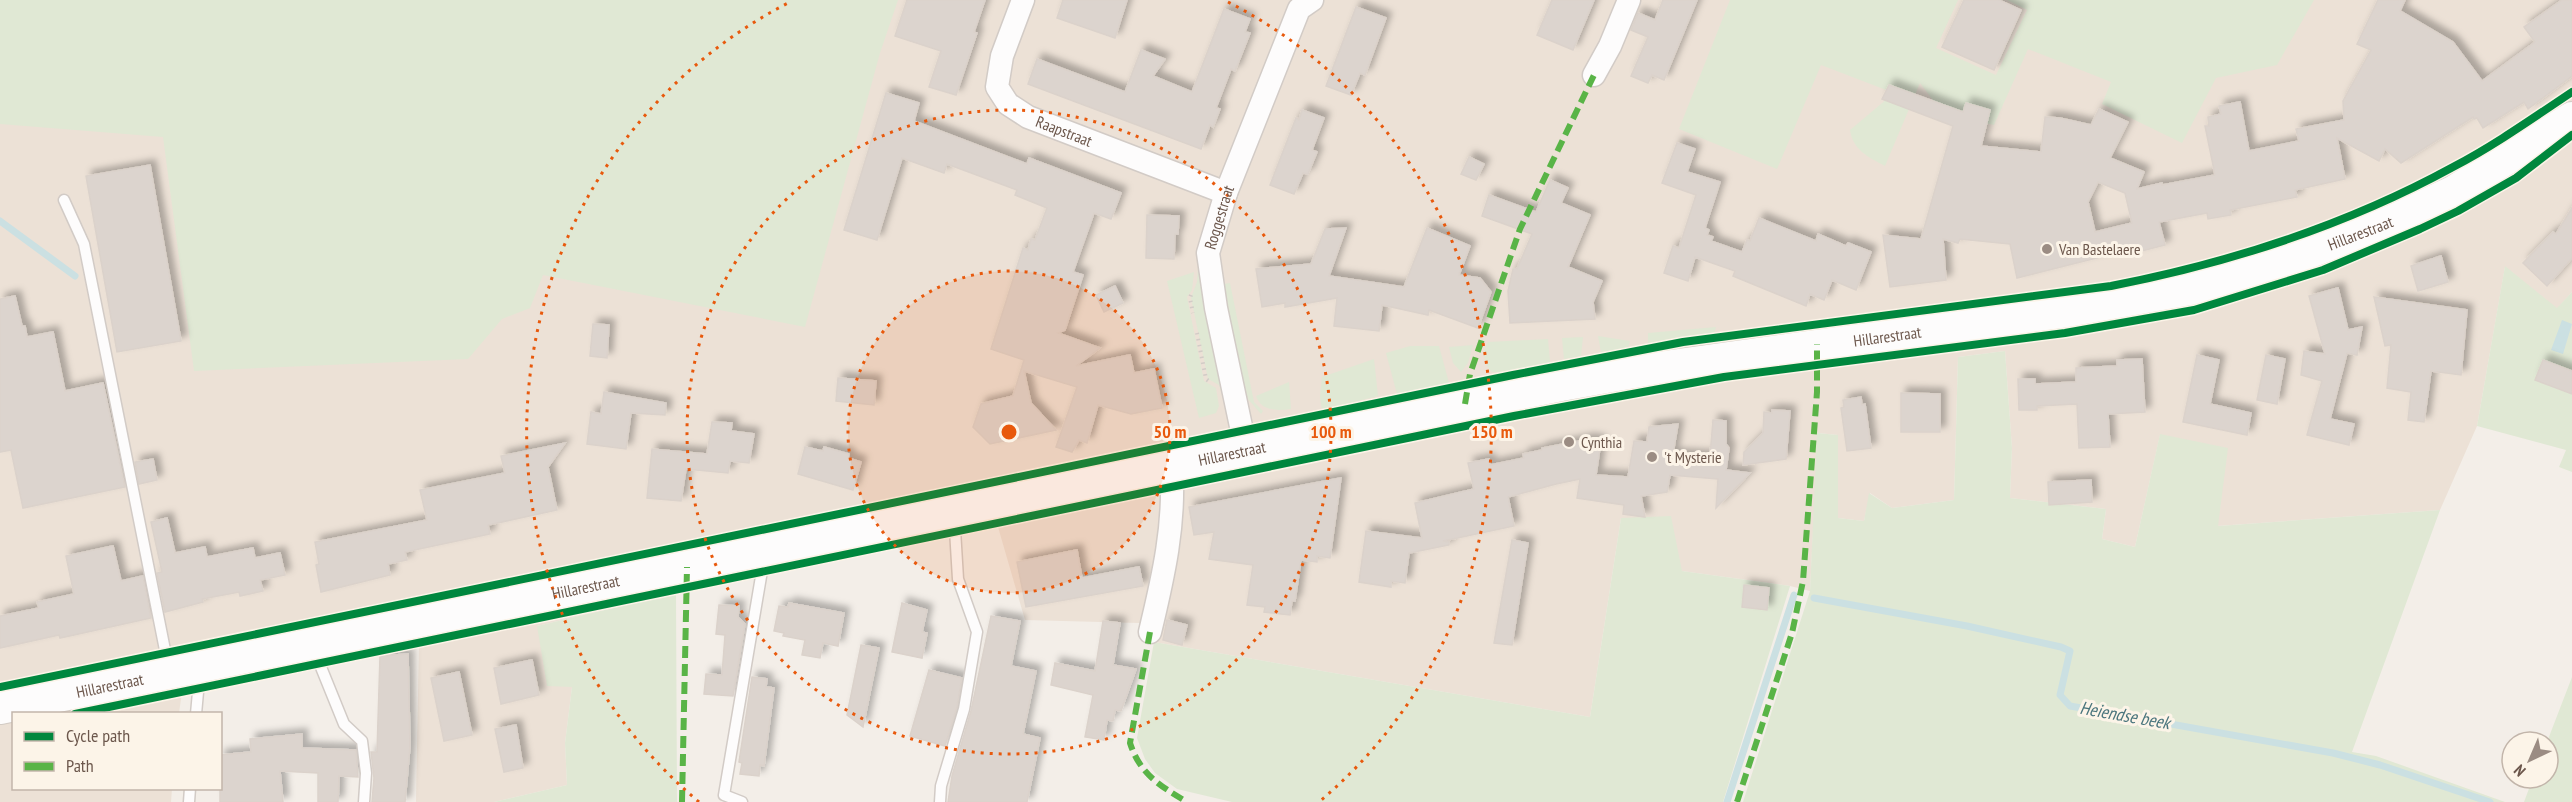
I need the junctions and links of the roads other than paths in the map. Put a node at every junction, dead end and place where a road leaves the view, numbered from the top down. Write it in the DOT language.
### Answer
graph roads {
  1 [pos="1023,0"];
  2 [pos="1312,0"];
  3 [pos="1629,0"];
  4 [pos="1594,75"];
  5 [pos="2572,118"];
  6 [pos="1226,192"];
  7 [pos="64,200"];
  8 [pos="1246,450"];
  9 [pos="1171,466"];
  10 [pos="954,511"];
  11 [pos="766,550"];
  12 [pos="1150,632"];
  13 [pos="312,645"];
  14 [pos="200,667"];
  15 [pos="170,673"];
  16 [pos="0,708"];
  17 [pos="196,712"];
  18 [pos="364,802"];
  19 [pos="742,802"];
  20 [pos="940,802"];
  1 -- 6 [label="street, Raapstraat"];
  2 -- 6 [label="street, Roggestraat"];
  3 -- 4 [label="street"];
  5 -- 8 [label="main road, Hillarestraat"];
  6 -- 8 [label="street, Roggestraat"];
  7 -- 15 [label="lane"];
  8 -- 9 [label="main road, Hillarestraat"];
  9 -- 10 [label="main road, Hillarestraat"];
  9 -- 12 [label="street"];
  10 -- 11 [label="main road, Hillarestraat"];
  10 -- 20 [label="lane"];
  11 -- 13 [label="main road, Hillarestraat"];
  11 -- 19 [label="lane"];
  13 -- 14 [label="main road, Hillarestraat"];
  13 -- 18 [label="lane"];
  14 -- 15 [label="main road, Hillarestraat"];
  14 -- 17 [label="lane"];
  15 -- 16 [label="main road, Hillarestraat"];
}
